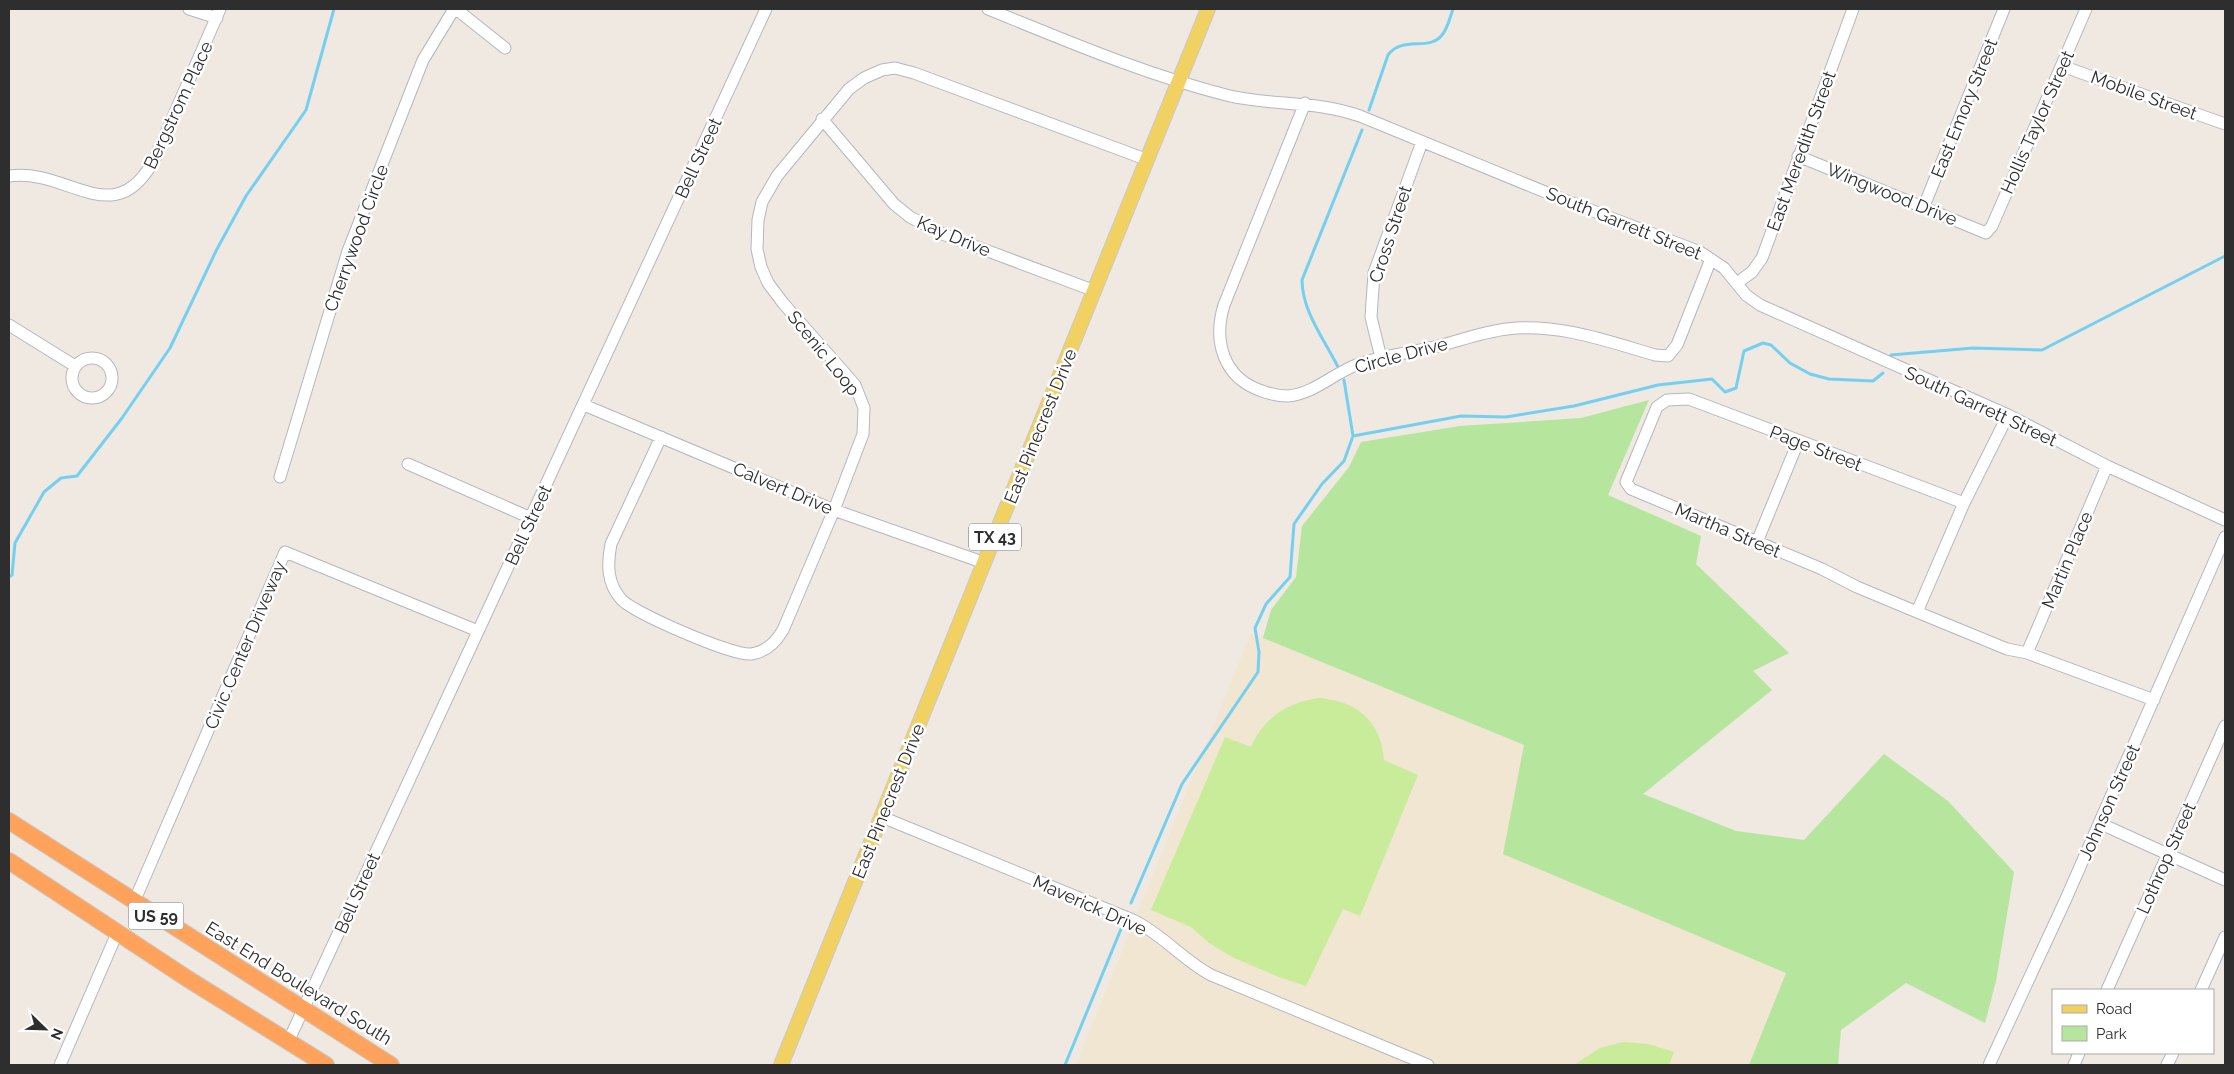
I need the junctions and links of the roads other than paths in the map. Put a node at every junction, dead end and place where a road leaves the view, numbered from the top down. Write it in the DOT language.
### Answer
graph roads {
  1 [pos="189,9"];
  2 [pos="455,9"];
  3 [pos="766,9"];
  4 [pos="988,9"];
  5 [pos="1208,9"];
  6 [pos="1853,9"];
  7 [pos="2004,9"];
  8 [pos="2086,9"];
  9 [pos="219,13"];
  10 [pos="505,48"];
  11 [pos="2062,66"];
  12 [pos="1179,81"];
  13 [pos="1305,103"];
  14 [pos="822,119"];
  15 [pos="2225,124"];
  16 [pos="1422,142"];
  17 [pos="1798,156"];
  18 [pos="1148,160"];
  19 [pos="9,176"];
  20 [pos="1924,206"];
  21 [pos="1986,233"];
  22 [pos="1711,259"];
  23 [pos="1737,284"];
  24 [pos="1094,291"];
  25 [pos="9,325"];
  26 [pos="1381,358"];
  27 [pos="76,366"];
  28 [pos="1667,400"];
  29 [pos="584,405"];
  30 [pos="2008,415"];
  31 [pos="661,437"];
  32 [pos="1798,442"];
  33 [pos="408,464"];
  34 [pos="2107,466"];
  35 [pos="280,477"];
  36 [pos="1964,503"];
  37 [pos="834,510"];
  38 [pos="532,518"];
  39 [pos="2225,520"];
  40 [pos="2225,536"];
  41 [pos="1757,542"];
  42 [pos="985,563"];
  43 [pos="1917,612"];
  44 [pos="478,631"];
  45 [pos="2027,654"];
  46 [pos="2154,700"];
  47 [pos="2225,726"];
  48 [pos="882,817"];
  49 [pos="9,821"];
  50 [pos="2099,823"];
  51 [pos="2168,856"];
  52 [pos="9,861"];
  53 [pos="2225,880"];
  54 [pos="134,902"];
  55 [pos="118,931"];
  56 [pos="2225,937"];
  57 [pos="2107,989"];
  58 [pos="2201,989"];
  59 [pos="304,1009"];
  60 [pos="288,1042"];
  61 [pos="60,1065"];
  62 [pos="326,1065"];
  63 [pos="391,1065"];
  64 [pos="781,1065"];
  65 [pos="1428,1065"];
  66 [pos="1989,1065"];
  1 -- 9 [label="street"];
  2 -- 10 [label="street, Cherrywood Circle"];
  2 -- 35 [label="street, Cherrywood Circle"];
  3 -- 29 [label="street, Bell Street"];
  4 -- 12 [label="street, South Garrett Street"];
  5 -- 12 [label="main road, East Pinecrest Drive / TX 43"];
  6 -- 17 [label="street, East Meredith Street"];
  7 -- 20 [label="street, East Emory Street"];
  8 -- 11 [label="street, Hollis Taylor Street"];
  9 -- 19 [label="street, Bergstrom Place"];
  11 -- 15 [label="street, Mobile Street"];
  11 -- 21 [label="street, Hollis Taylor Street"];
  12 -- 13 [label="street, South Garrett Street"];
  12 -- 18 [label="main road, East Pinecrest Drive / TX 43"];
  13 -- 16 [label="street, South Garrett Street"];
  13 -- 26 [label="street, Circle Drive"];
  14 -- 18 [label="street, Scenic Loop"];
  14 -- 24 [label="street, Kay Drive"];
  14 -- 37 [label="street, Scenic Loop"];
  16 -- 22 [label="street, South Garrett Street"];
  16 -- 26 [label="street, Cross Street"];
  17 -- 20 [label="street, Wingwood Drive"];
  17 -- 23 [label="street, East Meredith Street"];
  18 -- 24 [label="main road, East Pinecrest Drive / TX 43"];
  20 -- 21 [label="street, Wingwood Drive"];
  22 -- 23 [label="street, South Garrett Street"];
  22 -- 26 [label="street, Circle Drive"];
  23 -- 30 [label="street, South Garrett Street"];
  24 -- 42 [label="main road, East Pinecrest Drive / TX 43"];
  25 -- 27 [label="street"];
  28 -- 32 [label="street, Page Street"];
  28 -- 41 [label="street, Martha Street"];
  29 -- 31 [label="street, Calvert Drive"];
  29 -- 38 [label="street, Bell Street"];
  30 -- 34 [label="street, South Garrett Street"];
  30 -- 36 [label="street"];
  31 -- 37 [label="street, Calvert Drive"];
  31 -- 37 [label="street, Scenic Loop"];
  32 -- 36 [label="street, Page Street"];
  32 -- 41 [label="street"];
  33 -- 38 [label="street"];
  34 -- 39 [label="street, South Garrett Street"];
  34 -- 45 [label="street, Martin Place"];
  36 -- 43 [label="street"];
  37 -- 42 [label="street, Calvert Drive"];
  38 -- 44 [label="street, Bell Street"];
  40 -- 46 [label="street, Johnson Street"];
  41 -- 43 [label="street, Martha Street"];
  42 -- 48 [label="main road, East Pinecrest Drive / TX 43"];
  43 -- 45 [label="street, Martha Street"];
  44 -- 54 [label="street, Civic Center Driveway"];
  44 -- 59 [label="street, Bell Street"];
  45 -- 46 [label="street, Martha Street"];
  46 -- 50 [label="street, Johnson Street"];
  47 -- 51 [label="street, Lothrop Street"];
  48 -- 64 [label="main road, East Pinecrest Drive / TX 43"];
  48 -- 65 [label="street, Maverick Drive"];
  49 -- 54 [label="highway, East End Boulevard South / US 59"];
  50 -- 51 [label="street"];
  50 -- 66 [label="street, Johnson Street"];
  51 -- 53 [label="street"];
  51 -- 57 [label="street, Lothrop Street"];
  52 -- 55 [label="highway, US 59"];
  54 -- 59 [label="highway, East End Boulevard South / US 59"];
  55 -- 60 [label="highway, US 59"];
  55 -- 61 [label="street"];
  56 -- 58 [label="street"];
  59 -- 60 [label="street, Bell Street"];
  59 -- 63 [label="highway, East End Boulevard South / US 59"];
  60 -- 62 [label="highway, US 59"];
}
